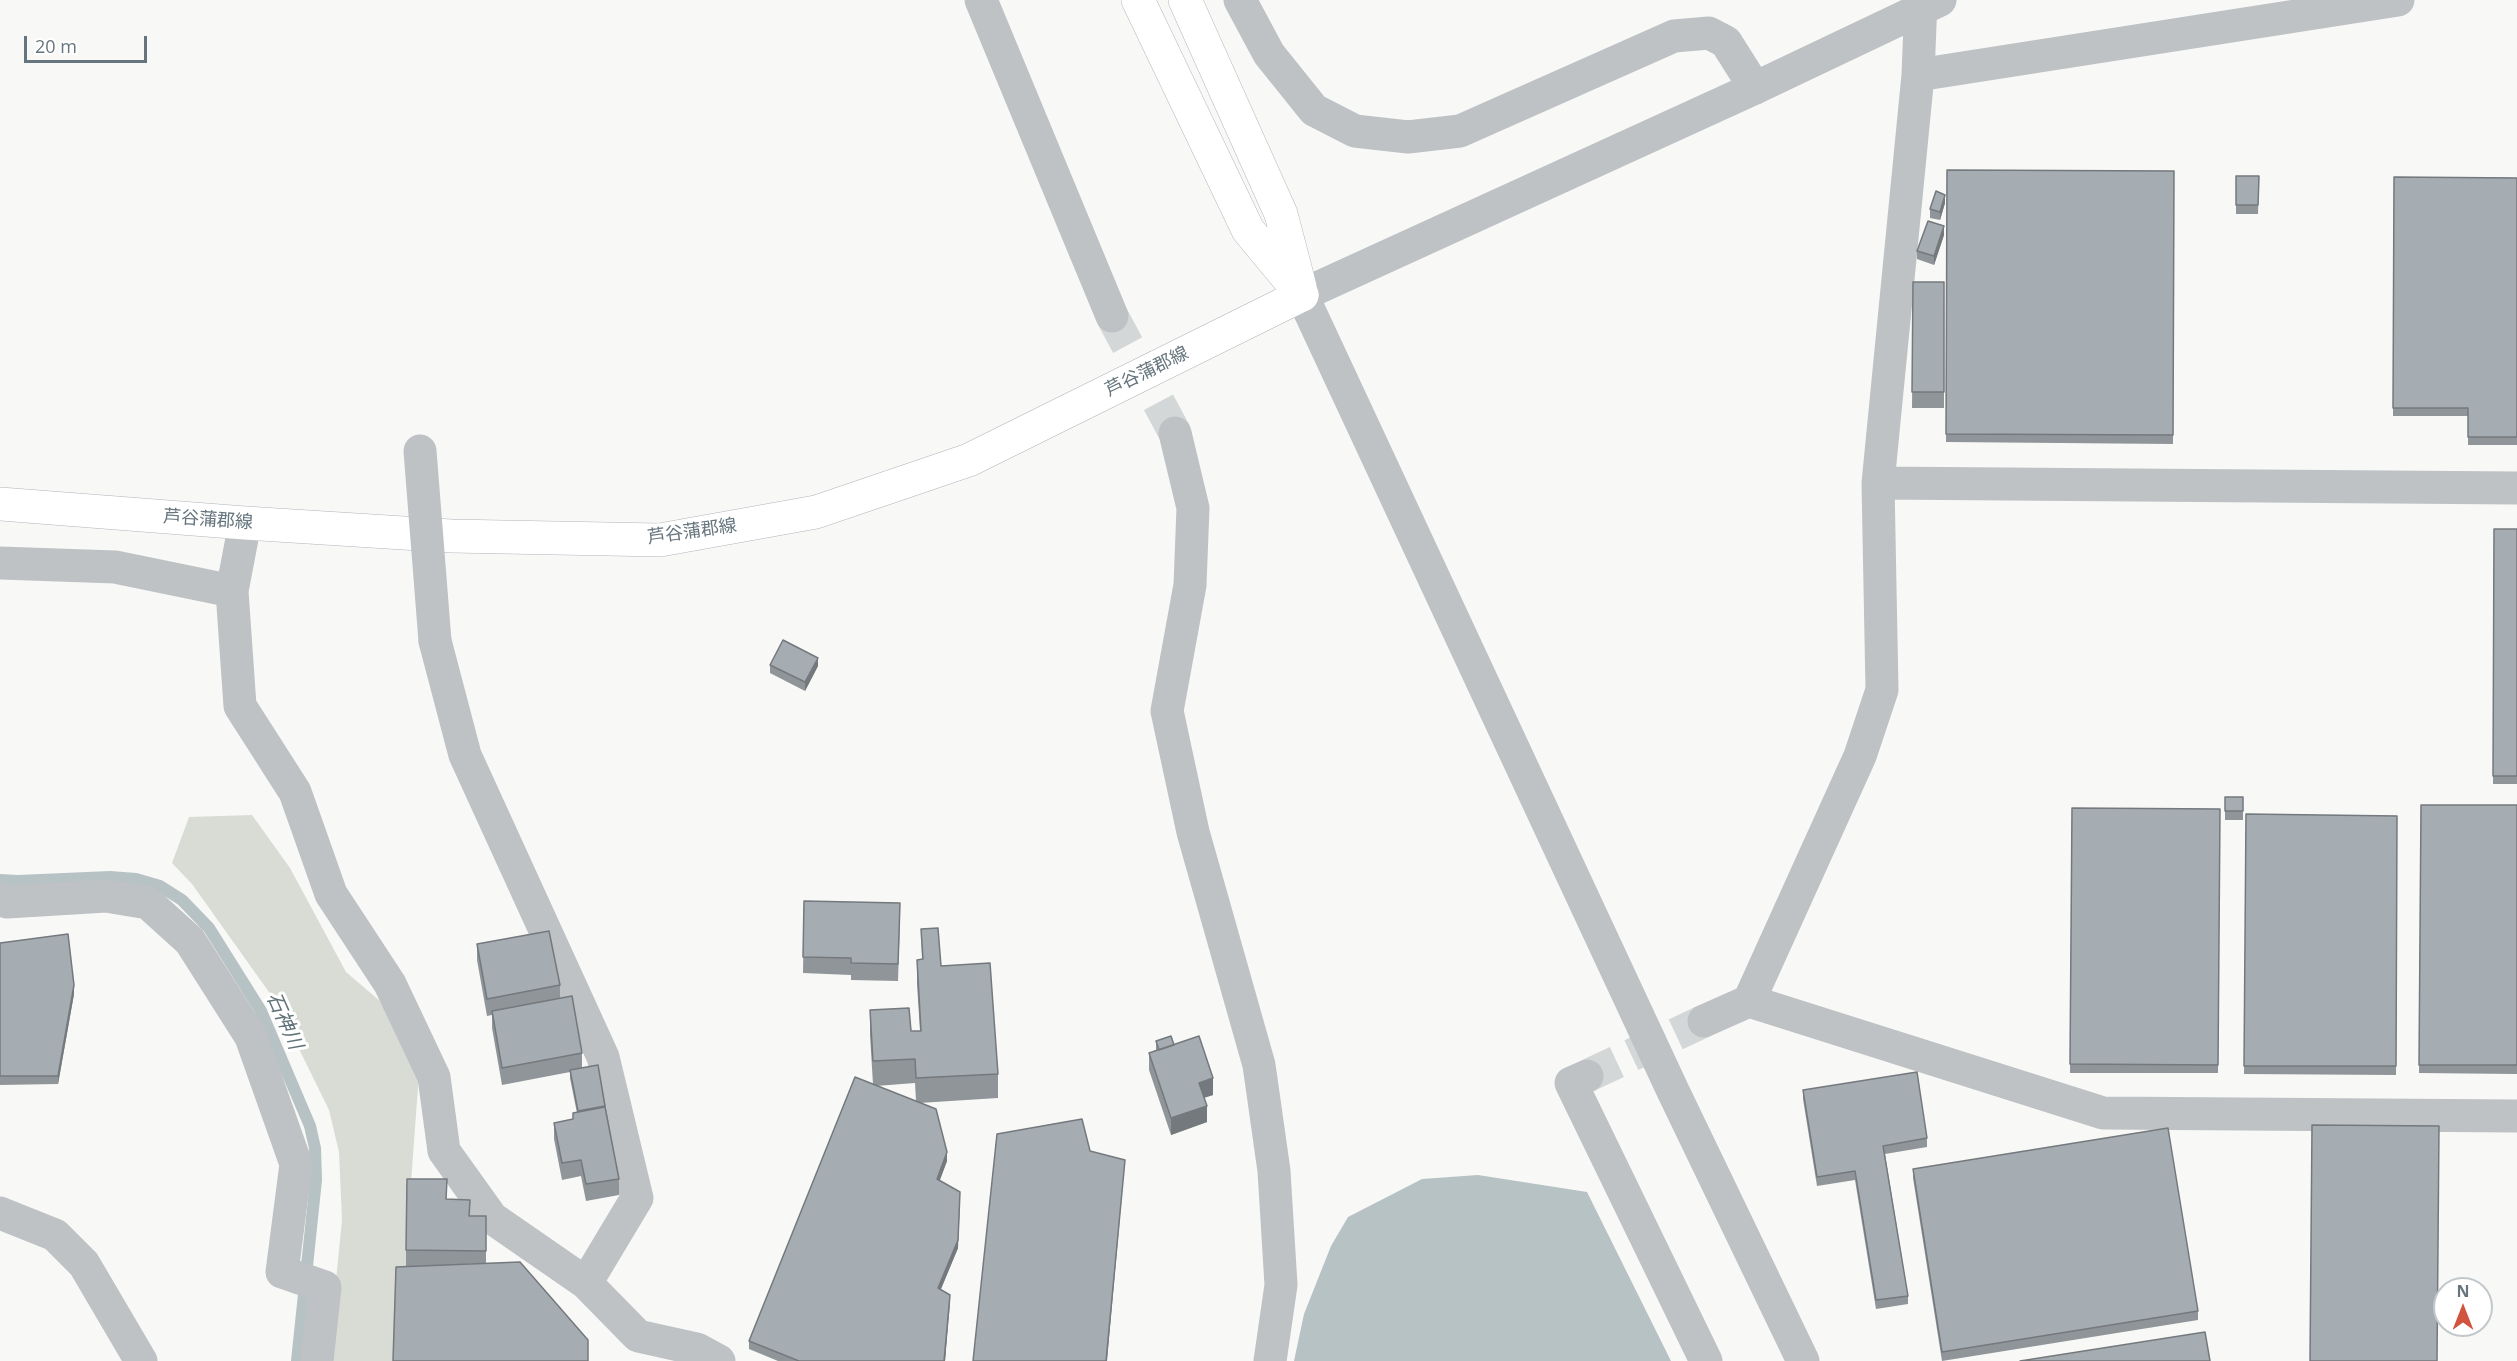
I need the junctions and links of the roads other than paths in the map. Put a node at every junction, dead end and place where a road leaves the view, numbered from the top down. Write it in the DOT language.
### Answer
graph roads {
  1 [pos="981,0"];
  2 [pos="1138,0"];
  3 [pos="1185,0"];
  4 [pos="1240,0"];
  5 [pos="2398,0"];
  6 [pos="1927,2"];
  7 [pos="1918,75"];
  8 [pos="1755,88"];
  9 [pos="1302,295"];
  10 [pos="1112,316"];
  11 [pos="1174,433"];
  12 [pos="420,451"];
  13 [pos="1878,483"];
  14 [pos="2517,488"];
  15 [pos="0,504"];
  16 [pos="244,523"];
  17 [pos="0,563"];
  18 [pos="232,591"];
  19 [pos="0,899"];
  20 [pos="1749,1001"];
  21 [pos="1704,1021"];
  22 [pos="1587,1076"];
  23 [pos="2517,1116"];
  24 [pos="0,1213"];
  25 [pos="586,1283"];
  26 [pos="141,1361"];
  27 [pos="317,1361"];
  28 [pos="719,1361"];
  29 [pos="1270,1361"];
  30 [pos="1706,1361"];
  31 [pos="1803,1361"];
  1 -- 10 [label="street"];
  2 -- 9 [label="main road"];
  3 -- 9 [label="main road"];
  4 -- 8 [label="street"];
  5 -- 7 [label="street"];
  6 -- 7 [label="street"];
  6 -- 8 [label="street"];
  7 -- 13 [label="street"];
  8 -- 9 [label="street"];
  9 -- 16 [label="main road, 芦谷蒲郡線"];
  9 -- 31 [label="street"];
  11 -- 29 [label="street"];
  12 -- 25 [label="street, bridge"];
  13 -- 14 [label="street"];
  13 -- 20 [label="street"];
  15 -- 16 [label="main road, 芦谷蒲郡線"];
  16 -- 18 [label="street"];
  17 -- 18 [label="street"];
  18 -- 25 [label="street"];
  19 -- 27 [label="street"];
  20 -- 21 [label="street"];
  20 -- 23 [label="street"];
  22 -- 30 [label="street"];
  24 -- 26 [label="street"];
  25 -- 28 [label="street"];
}
